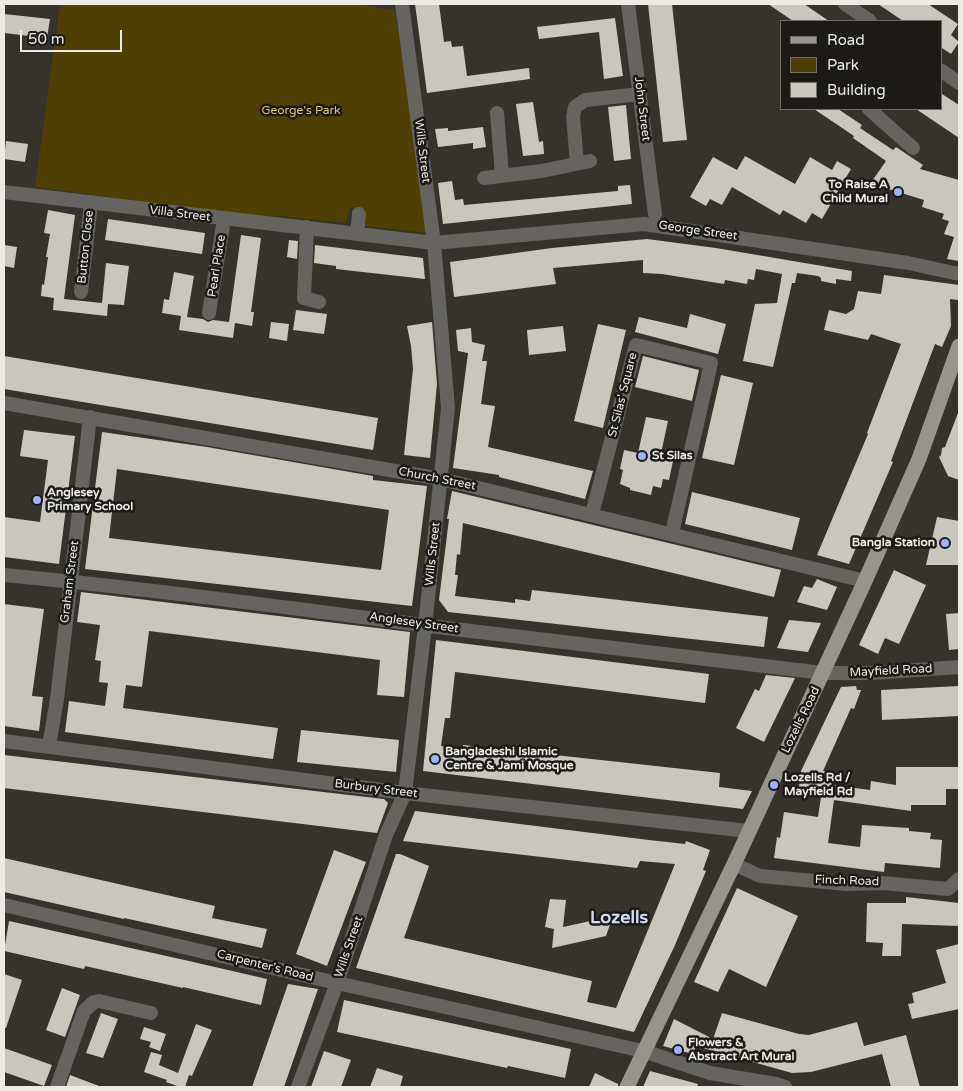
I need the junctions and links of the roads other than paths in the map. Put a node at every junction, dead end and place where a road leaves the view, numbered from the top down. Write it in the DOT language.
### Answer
graph roads {
  1 [pos="402,4"];
  2 [pos="628,4"];
  3 [pos="845,4"];
  4 [pos="869,20"];
  5 [pos="943,72"];
  6 [pos="959,83"];
  7 [pos="640,94"];
  8 [pos="871,110"];
  9 [pos="498,113"];
  10 [pos="913,148"];
  11 [pos="502,176"];
  12 [pos="484,178"];
  13 [pos="4,192"];
  14 [pos="91,203"];
  15 [pos="359,214"];
  16 [pos="655,214"];
  17 [pos="224,219"];
  18 [pos="308,228"];
  19 [pos="357,234"];
  20 [pos="434,244"];
  21 [pos="959,274"];
  22 [pos="82,292"];
  23 [pos="319,302"];
  24 [pos="210,312"];
  25 [pos="959,346"];
  26 [pos="4,403"];
  27 [pos="90,417"];
  28 [pos="441,479"];
  29 [pos="592,514"];
  30 [pos="672,533"];
  31 [pos="4,575"];
  32 [pos="69,581"];
  33 [pos="865,581"];
  34 [pos="425,626"];
  35 [pos="959,667"];
  36 [pos="823,672"];
  37 [pos="4,741"];
  38 [pos="49,746"];
  39 [pos="405,793"];
  40 [pos="748,831"];
  41 [pos="734,864"];
  42 [pos="958,883"];
  43 [pos="4,905"];
  44 [pos="337,983"];
  45 [pos="151,1013"];
  46 [pos="643,1051"];
  47 [pos="57,1087"];
  48 [pos="298,1087"];
  49 [pos="627,1087"];
  50 [pos="785,1087"];
  1 -- 20 [label="street, Wills Street"];
  2 -- 7 [label="street, John Street"];
  3 -- 4 [label="street"];
  5 -- 6 [label="street"];
  7 -- 11 [label="street"];
  7 -- 16 [label="street, John Street"];
  8 -- 10 [label="street"];
  9 -- 11 [label="street"];
  11 -- 12 [label="street"];
  13 -- 14 [label="street, Villa Street"];
  14 -- 17 [label="street, Villa Street"];
  14 -- 22 [label="street, Button Close"];
  15 -- 19 [label="street"];
  17 -- 18 [label="street, Villa Street"];
  17 -- 24 [label="street, Pearl Place"];
  18 -- 19 [label="street, Villa Street"];
  18 -- 23 [label="street"];
  19 -- 20 [label="street, Villa Street"];
  20 -- 21 [label="street, George Street"];
  20 -- 28 [label="street, Wills Street"];
  25 -- 33 [label="main road, Lozells Road"];
  26 -- 27 [label="street, Church Street"];
  27 -- 28 [label="street, Church Street"];
  27 -- 32 [label="street, Graham Street"];
  28 -- 29 [label="street, Church Street"];
  28 -- 34 [label="street, Wills Street"];
  29 -- 30 [label="street, Church Street"];
  29 -- 30 [label="street, St Silas' Square"];
  30 -- 33 [label="street, Church Street"];
  31 -- 32 [label="street, Anglesey Street"];
  32 -- 34 [label="street, Anglesey Street"];
  32 -- 38 [label="street, Graham Street"];
  33 -- 36 [label="main road, Lozells Road"];
  34 -- 36 [label="street, Anglesey Street"];
  34 -- 39 [label="street, Wills Street"];
  35 -- 36 [label="street, Mayfield Road"];
  36 -- 40 [label="main road, Lozells Road"];
  37 -- 38 [label="street, Burbury Street"];
  38 -- 39 [label="street, Burbury Street"];
  39 -- 40 [label="street, Burbury Street"];
  39 -- 44 [label="street, Wills Street"];
  40 -- 41 [label="main road, Lozells Road"];
  41 -- 42 [label="street, Finch Road"];
  41 -- 46 [label="main road, Lozells Road"];
  43 -- 44 [label="street, Carpenter's Road"];
  44 -- 46 [label="street, Carpenter's Road"];
  44 -- 48 [label="street, Wills Street"];
  45 -- 47 [label="street"];
  46 -- 49 [label="main road, Lozells Road"];
  46 -- 50 [label="street, Carpenter's Road"];
}
